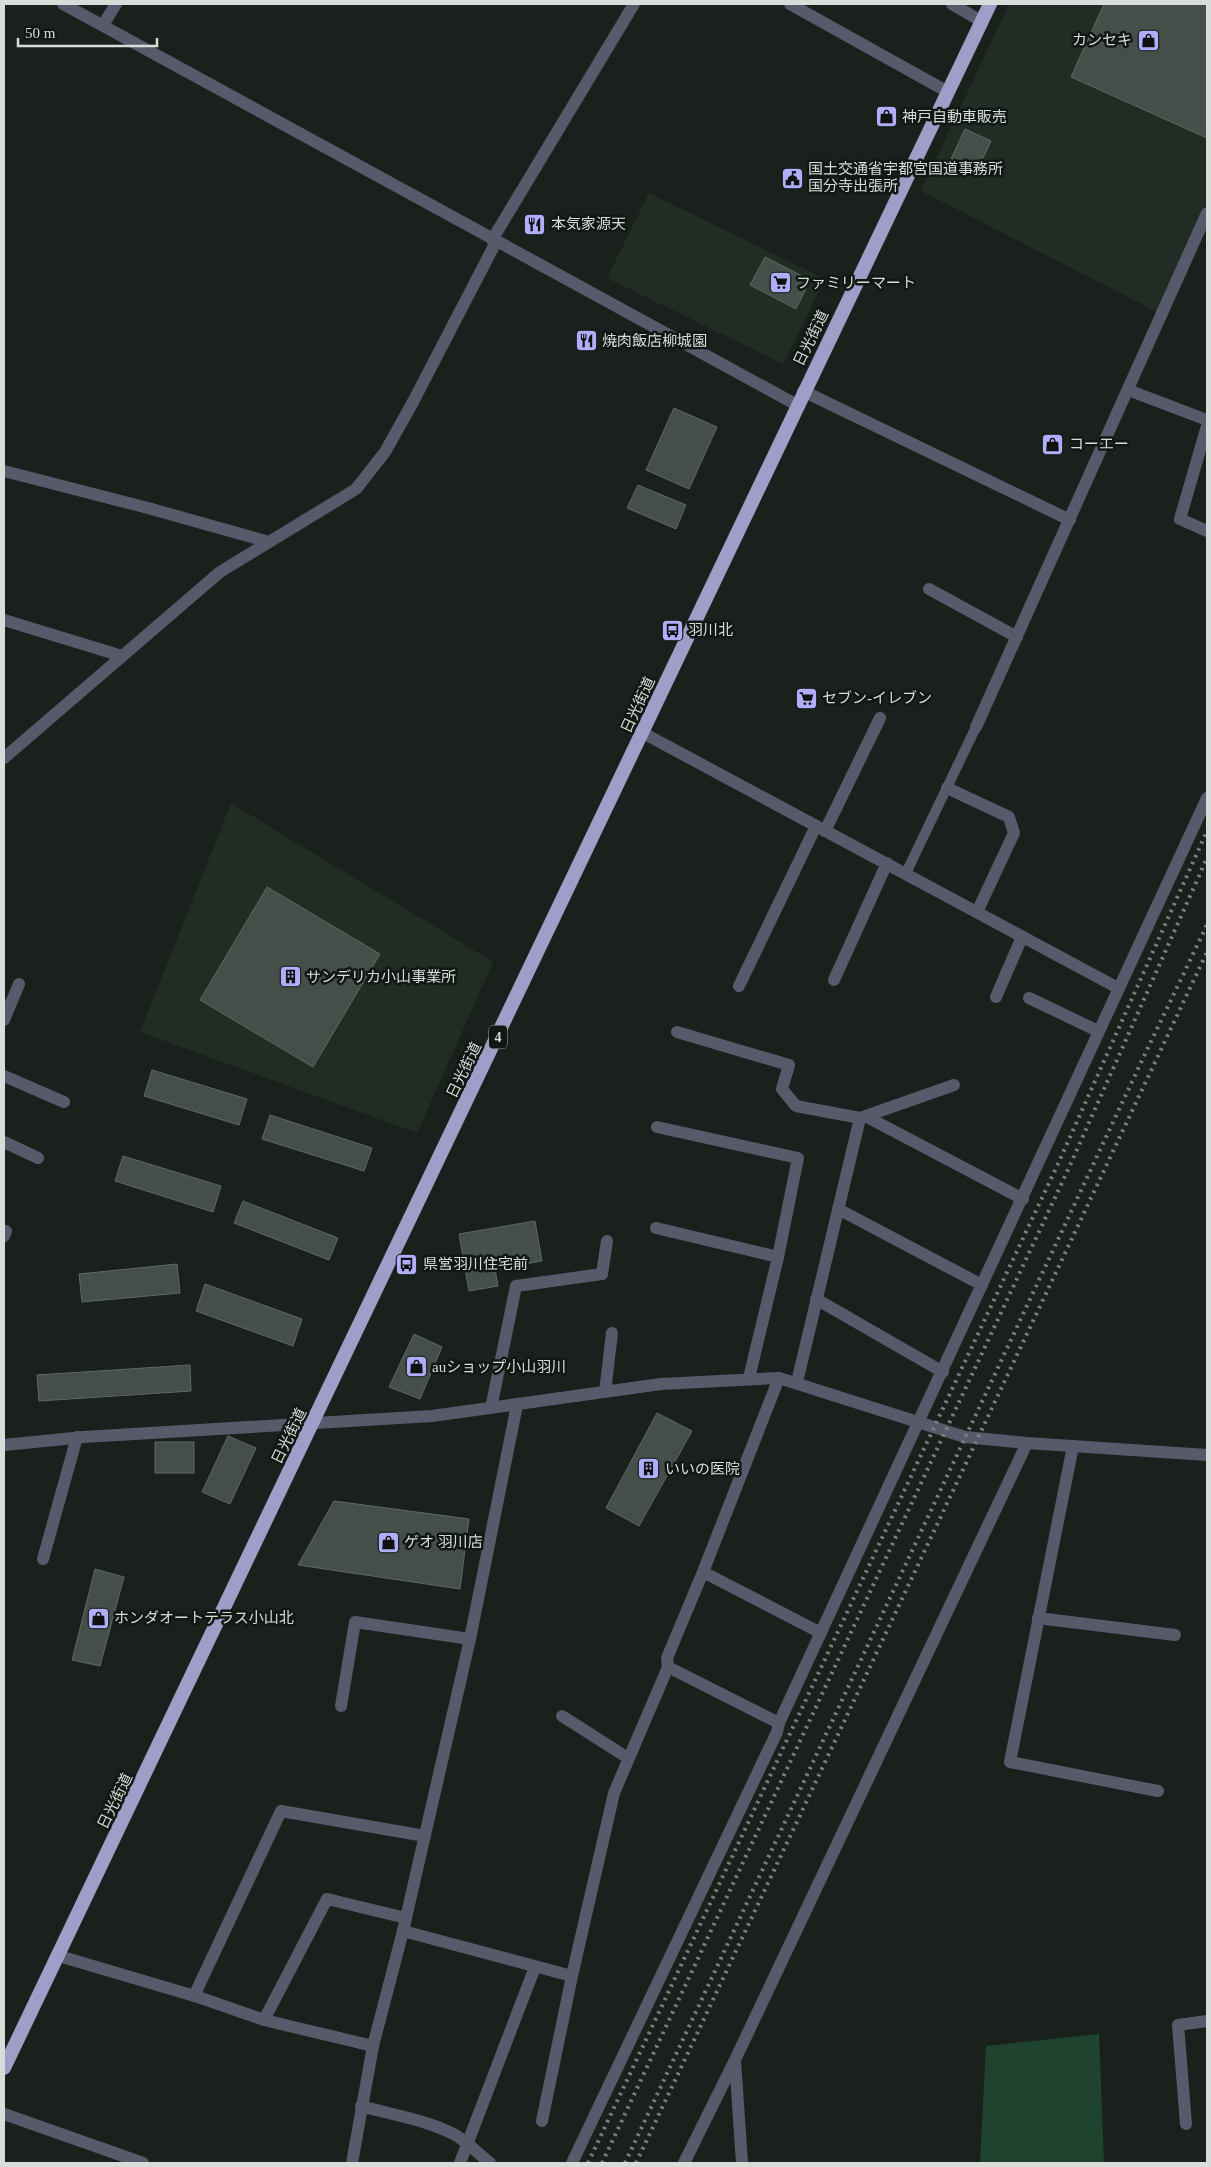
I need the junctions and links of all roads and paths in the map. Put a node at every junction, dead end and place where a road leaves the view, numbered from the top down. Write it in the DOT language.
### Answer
graph roads {
  1 [pos="63,4"];
  2 [pos="116,4"];
  3 [pos="634,4"];
  4 [pos="790,4"];
  5 [pos="952,4"];
  6 [pos="990,4"];
  7 [pos="981,21"];
  8 [pos="102,25"];
  9 [pos="948,92"];
  10 [pos="1207,213"];
  11 [pos="494,241"];
  12 [pos="1128,390"];
  13 [pos="804,391"];
  14 [pos="797,405"];
  15 [pos="1207,420"];
  16 [pos="1207,426"];
  17 [pos="4,472"];
  18 [pos="1070,520"];
  19 [pos="1207,531"];
  20 [pos="269,542"];
  21 [pos="929,589"];
  22 [pos="4,620"];
  23 [pos="1017,637"];
  24 [pos="122,656"];
  25 [pos="880,718"];
  26 [pos="976,727"];
  27 [pos="643,733"];
  28 [pos="4,758"];
  29 [pos="947,788"];
  30 [pos="1207,798"];
  31 [pos="820,828"];
  32 [pos="887,864"];
  33 [pos="906,873"];
  34 [pos="976,912"];
  35 [pos="1022,937"];
  36 [pos="834,980"];
  37 [pos="19,984"];
  38 [pos="739,986"];
  39 [pos="1118,988"];
  40 [pos="996,997"];
  41 [pos="1029,998"];
  42 [pos="4,1020"];
  43 [pos="1098,1031"];
  44 [pos="677,1032"];
  45 [pos="4,1076"];
  46 [pos="954,1084"];
  47 [pos="64,1102"];
  48 [pos="864,1117"];
  49 [pos="657,1127"];
  50 [pos="4,1142"];
  51 [pos="38,1158"];
  52 [pos="1023,1199"];
  53 [pos="838,1209"];
  54 [pos="656,1228"];
  55 [pos="607,1241"];
  56 [pos="778,1257"];
  57 [pos="982,1285"];
  58 [pos="816,1299"];
  59 [pos="612,1333"];
  60 [pos="943,1372"];
  61 [pos="749,1378"];
  62 [pos="779,1378"];
  63 [pos="797,1382"];
  64 [pos="605,1392"];
  65 [pos="517,1405"];
  66 [pos="491,1408"];
  67 [pos="314,1422"];
  68 [pos="919,1422"];
  69 [pos="77,1438"];
  70 [pos="1027,1443"];
  71 [pos="4,1445"];
  72 [pos="1072,1446"];
  73 [pos="1207,1455"];
  74 [pos="43,1559"];
  75 [pos="703,1572"];
  76 [pos="1038,1618"];
  77 [pos="821,1633"];
  78 [pos="1176,1636"];
  79 [pos="470,1638"];
  80 [pos="668,1666"];
  81 [pos="341,1706"];
  82 [pos="562,1716"];
  83 [pos="779,1723"];
  84 [pos="628,1758"];
  85 [pos="1158,1791"];
  86 [pos="425,1836"];
  87 [pos="405,1925"];
  88 [pos="58,1956"];
  89 [pos="535,1967"];
  90 [pos="572,1976"];
  91 [pos="194,1996"];
  92 [pos="264,2020"];
  93 [pos="1207,2021"];
  94 [pos="373,2046"];
  95 [pos="735,2060"];
  96 [pos="4,2068"];
  97 [pos="361,2106"];
  98 [pos="4,2114"];
  99 [pos="542,2121"];
  100 [pos="1186,2124"];
  101 [pos="468,2144"];
  102 [pos="112,2158"];
  103 [pos="143,2163"];
  104 [pos="352,2163"];
  105 [pos="460,2163"];
  106 [pos="490,2163"];
  107 [pos="572,2163"];
  108 [pos="684,2163"];
  109 [pos="742,2163"];
  1 -- 8 [label="street"];
  2 -- 8 [label="street"];
  3 -- 11 [label="street"];
  4 -- 9 [label="street"];
  5 -- 7 [label="street"];
  6 -- 7 [label="highway, 日光街道 / 4"];
  7 -- 9 [label="highway, 日光街道 / 4"];
  8 -- 11 [label="street"];
  9 -- 13 [label="highway, 日光街道 / 4"];
  10 -- 12 [label="street"];
  11 -- 14 [label="street"];
  11 -- 20 [label="street"];
  12 -- 15 [label="street"];
  12 -- 18 [label="street"];
  13 -- 14 [label="highway, 日光街道 / 4"];
  13 -- 18 [label="street"];
  14 -- 27 [label="highway, 日光街道 / 4"];
  16 -- 19 [label="street"];
  17 -- 20 [label="street"];
  18 -- 23 [label="street"];
  20 -- 24 [label="street"];
  21 -- 23 [label="street"];
  22 -- 24 [label="street"];
  23 -- 26 [label="street"];
  24 -- 28 [label="street"];
  25 -- 31 [label="street"];
  26 -- 29 [label="lane"];
  27 -- 31 [label="street"];
  27 -- 67 [label="highway, 日光街道 / 4"];
  29 -- 33 [label="lane"];
  29 -- 34 [label="street"];
  30 -- 39 [label="street"];
  31 -- 32 [label="street"];
  31 -- 38 [label="street"];
  32 -- 33 [label="street"];
  32 -- 36 [label="street"];
  33 -- 34 [label="street"];
  34 -- 35 [label="street"];
  35 -- 39 [label="street"];
  35 -- 40 [label="street"];
  37 -- 42 [label="street"];
  39 -- 43 [label="street"];
  41 -- 43 [label="street"];
  43 -- 52 [label="street"];
  44 -- 48 [label="street"];
  45 -- 47 [label="street"];
  46 -- 48 [label="street"];
  48 -- 52 [label="street"];
  48 -- 53 [label="street"];
  49 -- 56 [label="street"];
  50 -- 51 [label="street"];
  52 -- 57 [label="street"];
  53 -- 57 [label="street"];
  53 -- 58 [label="street"];
  54 -- 56 [label="street"];
  55 -- 66 [label="street"];
  56 -- 61 [label="street"];
  57 -- 60 [label="street"];
  58 -- 60 [label="street"];
  58 -- 63 [label="street"];
  59 -- 64 [label="street"];
  60 -- 68 [label="street"];
  61 -- 62 [label="street"];
  61 -- 64 [label="street"];
  62 -- 63 [label="street"];
  62 -- 75 [label="street"];
  63 -- 68 [label="street"];
  64 -- 65 [label="street"];
  65 -- 66 [label="street"];
  65 -- 79 [label="street"];
  66 -- 67 [label="street"];
  67 -- 69 [label="street"];
  67 -- 88 [label="highway, 日光街道 / 4"];
  68 -- 70 [label="street"];
  68 -- 77 [label="street"];
  69 -- 71 [label="street"];
  69 -- 74 [label="street"];
  70 -- 72 [label="street"];
  70 -- 95 [label="street"];
  72 -- 73 [label="street"];
  72 -- 76 [label="street"];
  75 -- 77 [label="street"];
  75 -- 80 [label="street"];
  76 -- 78 [label="street"];
  76 -- 85 [label="street"];
  77 -- 83 [label="street"];
  79 -- 81 [label="street"];
  79 -- 86 [label="street"];
  80 -- 83 [label="street"];
  80 -- 84 [label="street"];
  82 -- 84 [label="street"];
  83 -- 107 [label="street"];
  84 -- 90 [label="street"];
  86 -- 87 [label="street"];
  86 -- 91 [label="street"];
  87 -- 89 [label="street"];
  87 -- 92 [label="street"];
  87 -- 94 [label="street"];
  88 -- 91 [label="street"];
  88 -- 96 [label="highway, 日光街道 / 4"];
  89 -- 90 [label="street"];
  89 -- 101 [label="street"];
  90 -- 99 [label="street"];
  91 -- 92 [label="street"];
  92 -- 94 [label="street"];
  93 -- 100 [label="street"];
  94 -- 97 [label="street"];
  95 -- 108 [label="street"];
  95 -- 109 [label="street"];
  97 -- 101 [label="street"];
  97 -- 104 [label="street"];
  98 -- 102 [label="street"];
  101 -- 105 [label="street"];
  101 -- 106 [label="street"];
  102 -- 103 [label="street"];
}
